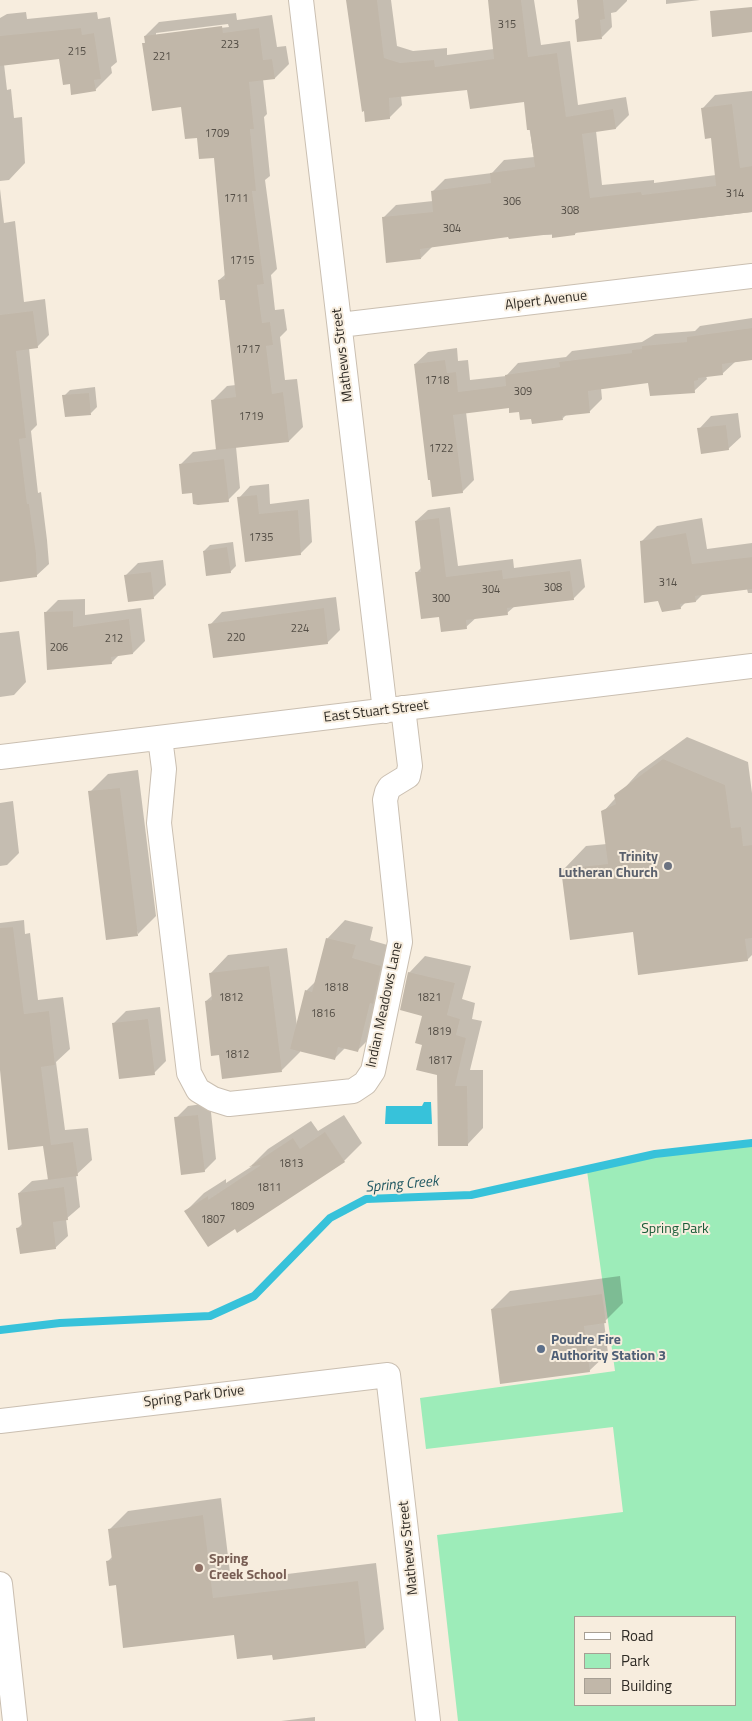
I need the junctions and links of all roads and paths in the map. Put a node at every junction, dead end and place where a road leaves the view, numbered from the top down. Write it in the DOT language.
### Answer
graph roads {
  1 [pos="301,0"];
  2 [pos="752,276"];
  3 [pos="340,325"];
  4 [pos="752,666"];
  5 [pos="394,709"];
  6 [pos="160,738"];
  7 [pos="0,757"];
  8 [pos="388,1374"];
  9 [pos="0,1421"];
  10 [pos="0,1584"];
  11 [pos="16,1721"];
  12 [pos="428,1721"];
  1 -- 3 [label="street, Mathews Street"];
  2 -- 3 [label="street, Alpert Avenue"];
  3 -- 5 [label="street, Mathews Street"];
  4 -- 5 [label="street, East Stuart Street"];
  5 -- 6 [label="street, East Stuart Street"];
  5 -- 6 [label="street, Indian Meadows Lane"];
  6 -- 7 [label="street, East Stuart Street"];
  8 -- 9 [label="street, Spring Park Drive"];
  8 -- 12 [label="street, Mathews Street"];
  10 -- 11 [label="street"];
}
